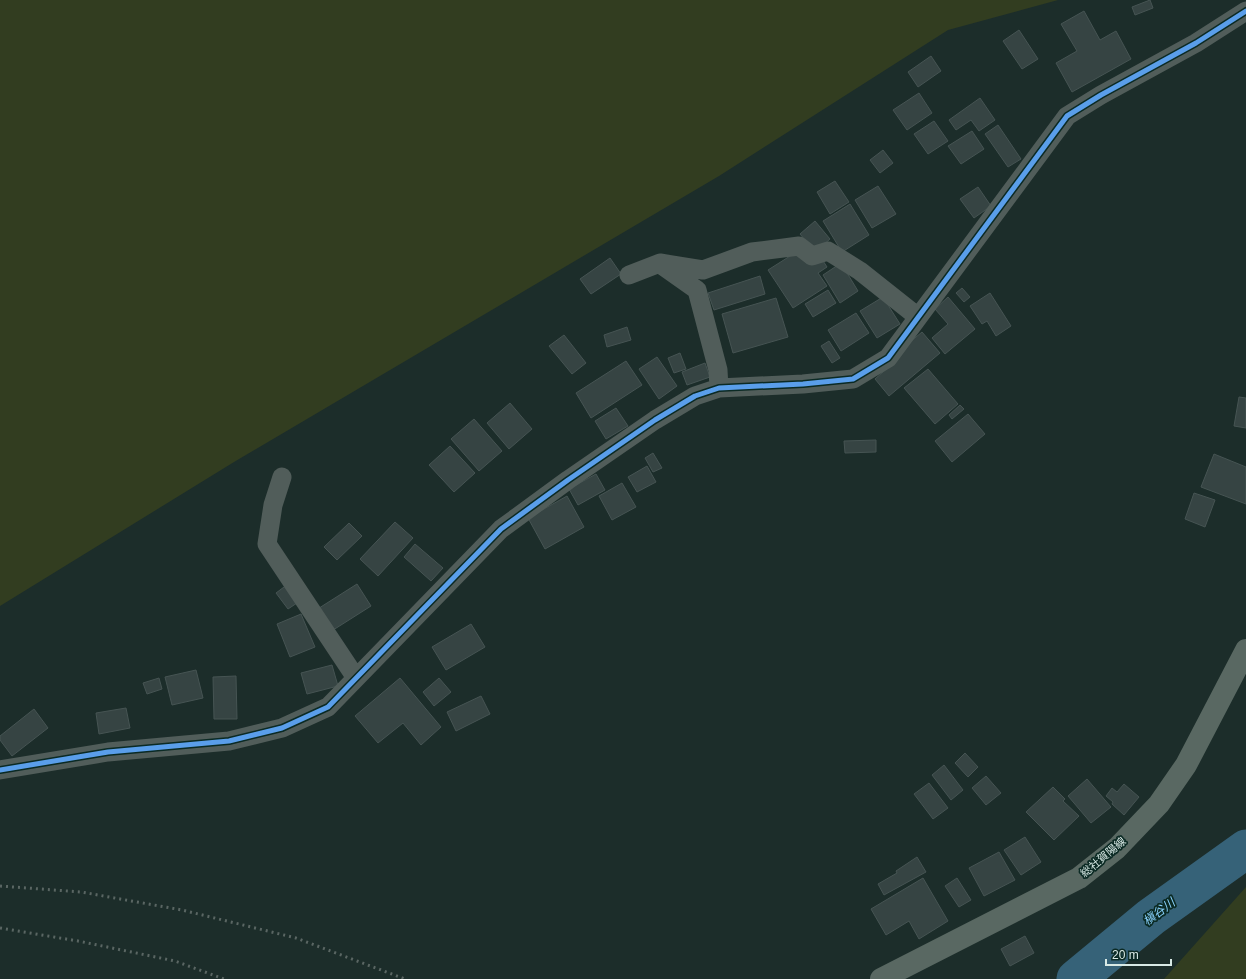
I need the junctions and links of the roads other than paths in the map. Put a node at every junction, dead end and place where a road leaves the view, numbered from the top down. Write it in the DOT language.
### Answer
graph roads {
  1 [pos="1246,11"];
  2 [pos="660,264"];
  3 [pos="629,275"];
  4 [pos="918,317"];
  5 [pos="719,388"];
  6 [pos="282,477"];
  7 [pos="1246,650"];
  8 [pos="356,678"];
  9 [pos="0,770"];
  10 [pos="881,979"];
  1 -- 4 [label="street"];
  2 -- 3 [label="street"];
  2 -- 4 [label="street"];
  2 -- 5 [label="street"];
  4 -- 5 [label="street"];
  5 -- 8 [label="street"];
  6 -- 8 [label="street"];
  7 -- 10 [label="main road, 総社賀陽線"];
  8 -- 9 [label="street"];
}
